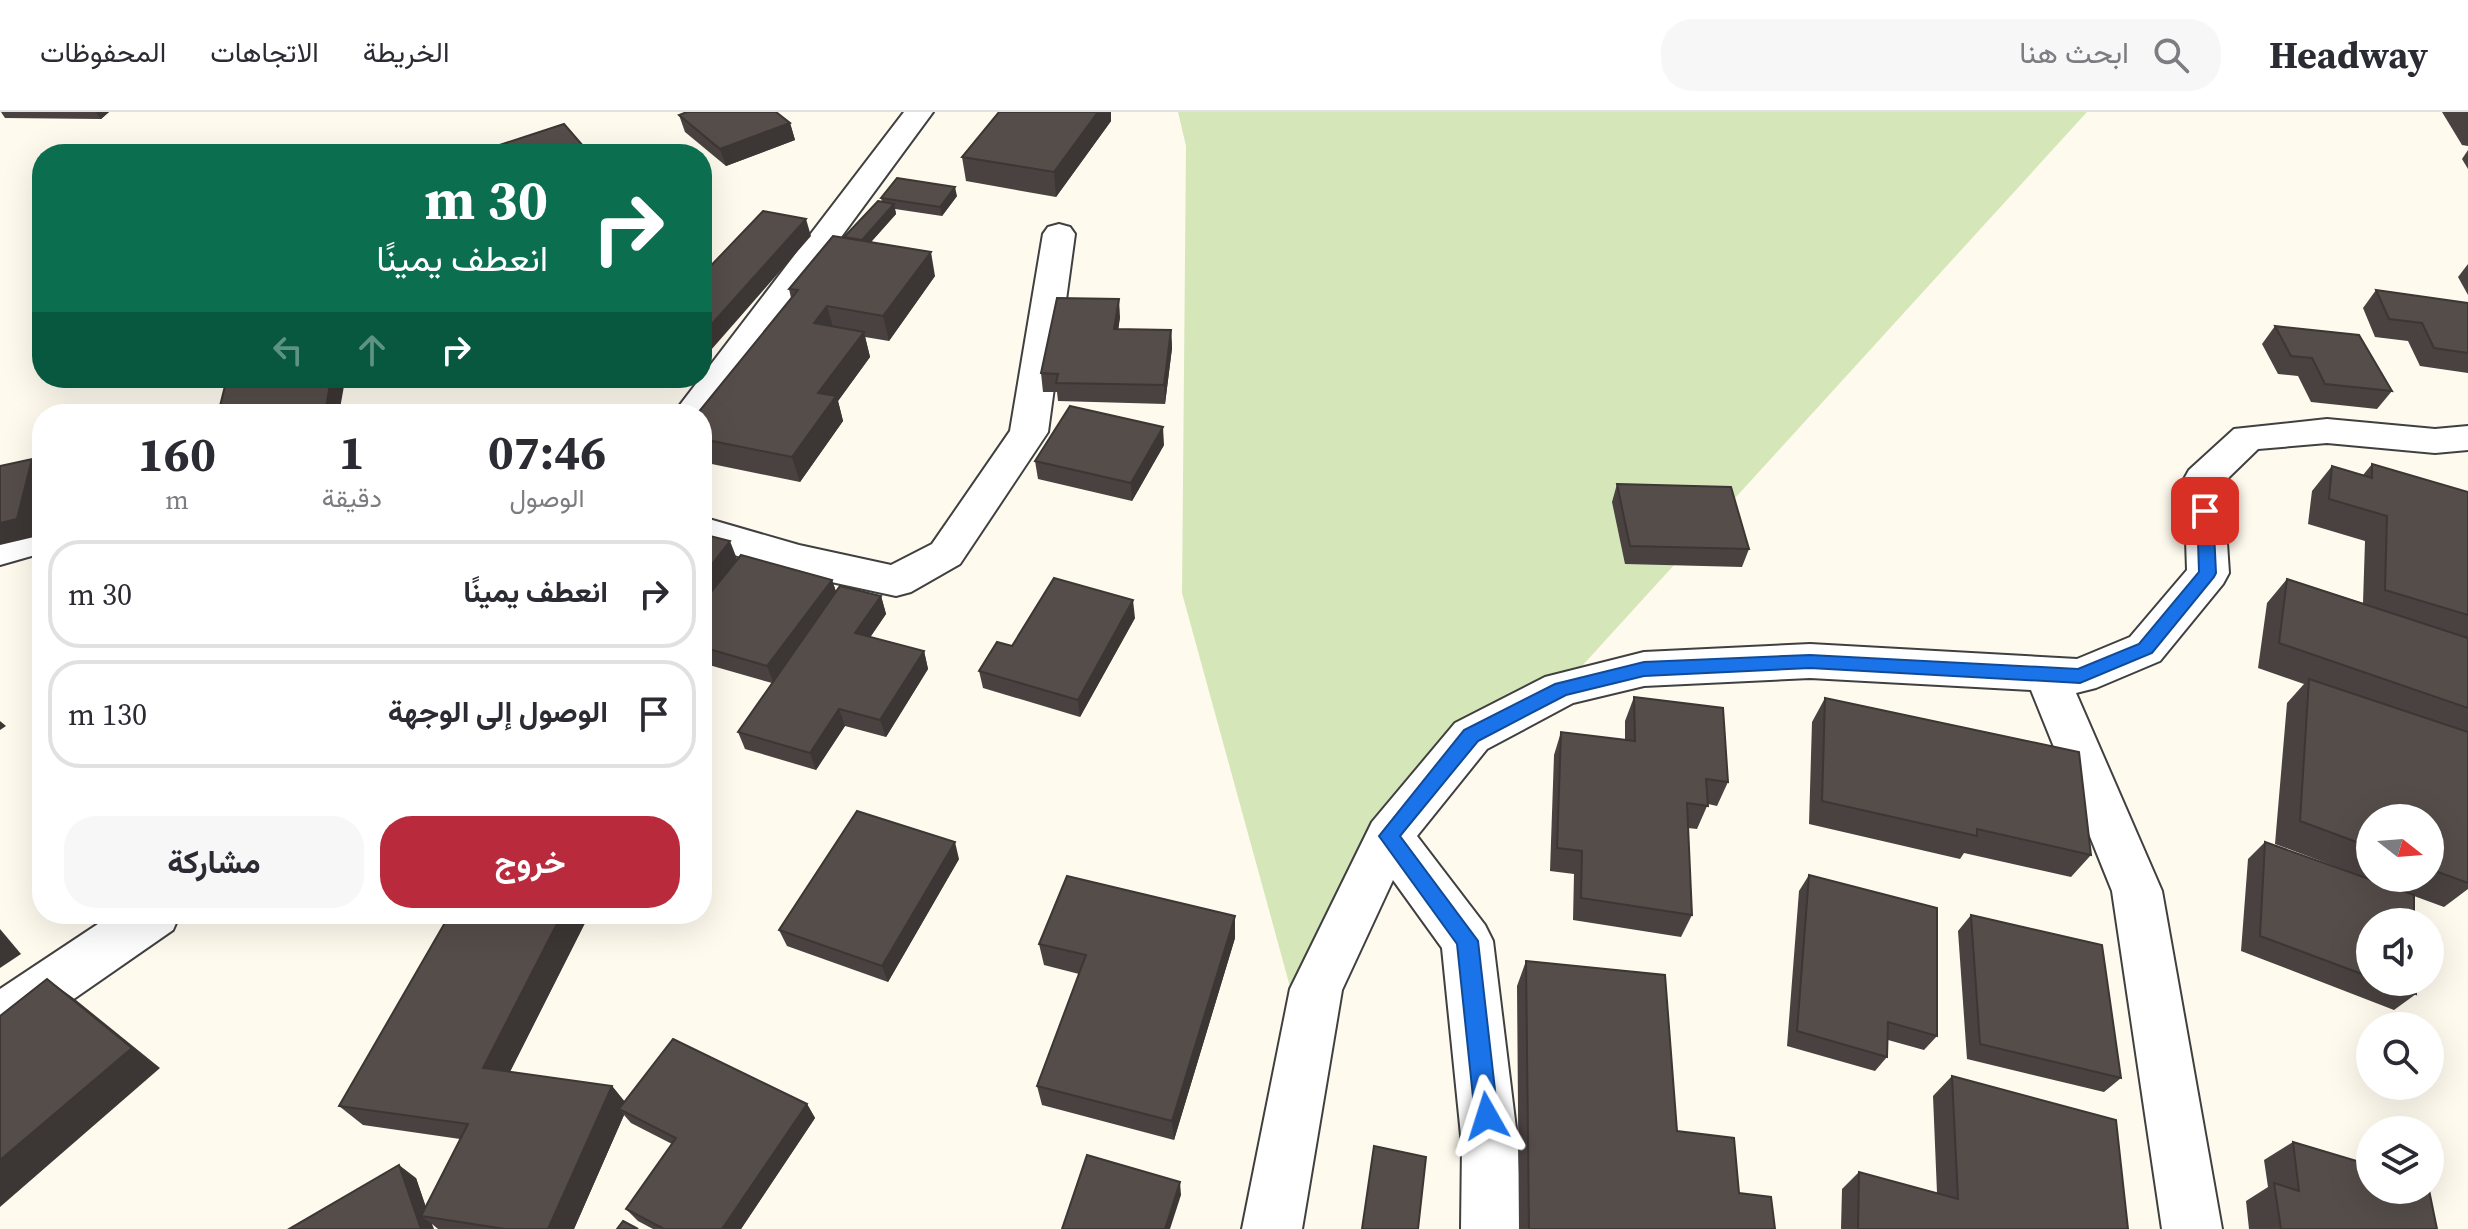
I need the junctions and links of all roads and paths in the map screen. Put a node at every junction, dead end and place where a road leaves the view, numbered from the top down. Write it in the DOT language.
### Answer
graph roads {
  1 [pos="919,112"];
  2 [pos="1059,234"];
  3 [pos="712,387"];
  4 [pos="712,388"];
  5 [pos="700,404"];
  6 [pos="2468,438"];
  7 [pos="712,534"];
  8 [pos="32,541"];
  9 [pos="0,551"];
  10 [pos="2046,674"];
  11 [pos="1389,836"];
  12 [pos="140,924"];
  13 [pos="0,1019"];
  14 [pos="1272,1229"];
  15 [pos="1491,1229"];
  16 [pos="2192,1229"];
  1 -- 3 [label="street"];
  2 -- 7 [label="street"];
  4 -- 5 [label="street"];
  6 -- 10 [label="street"];
  8 -- 9 [label="street"];
  10 -- 11 [label="street"];
  10 -- 16 [label="street"];
  11 -- 14 [label="street"];
  11 -- 15 [label="street"];
  12 -- 13 [label="street"];
}
